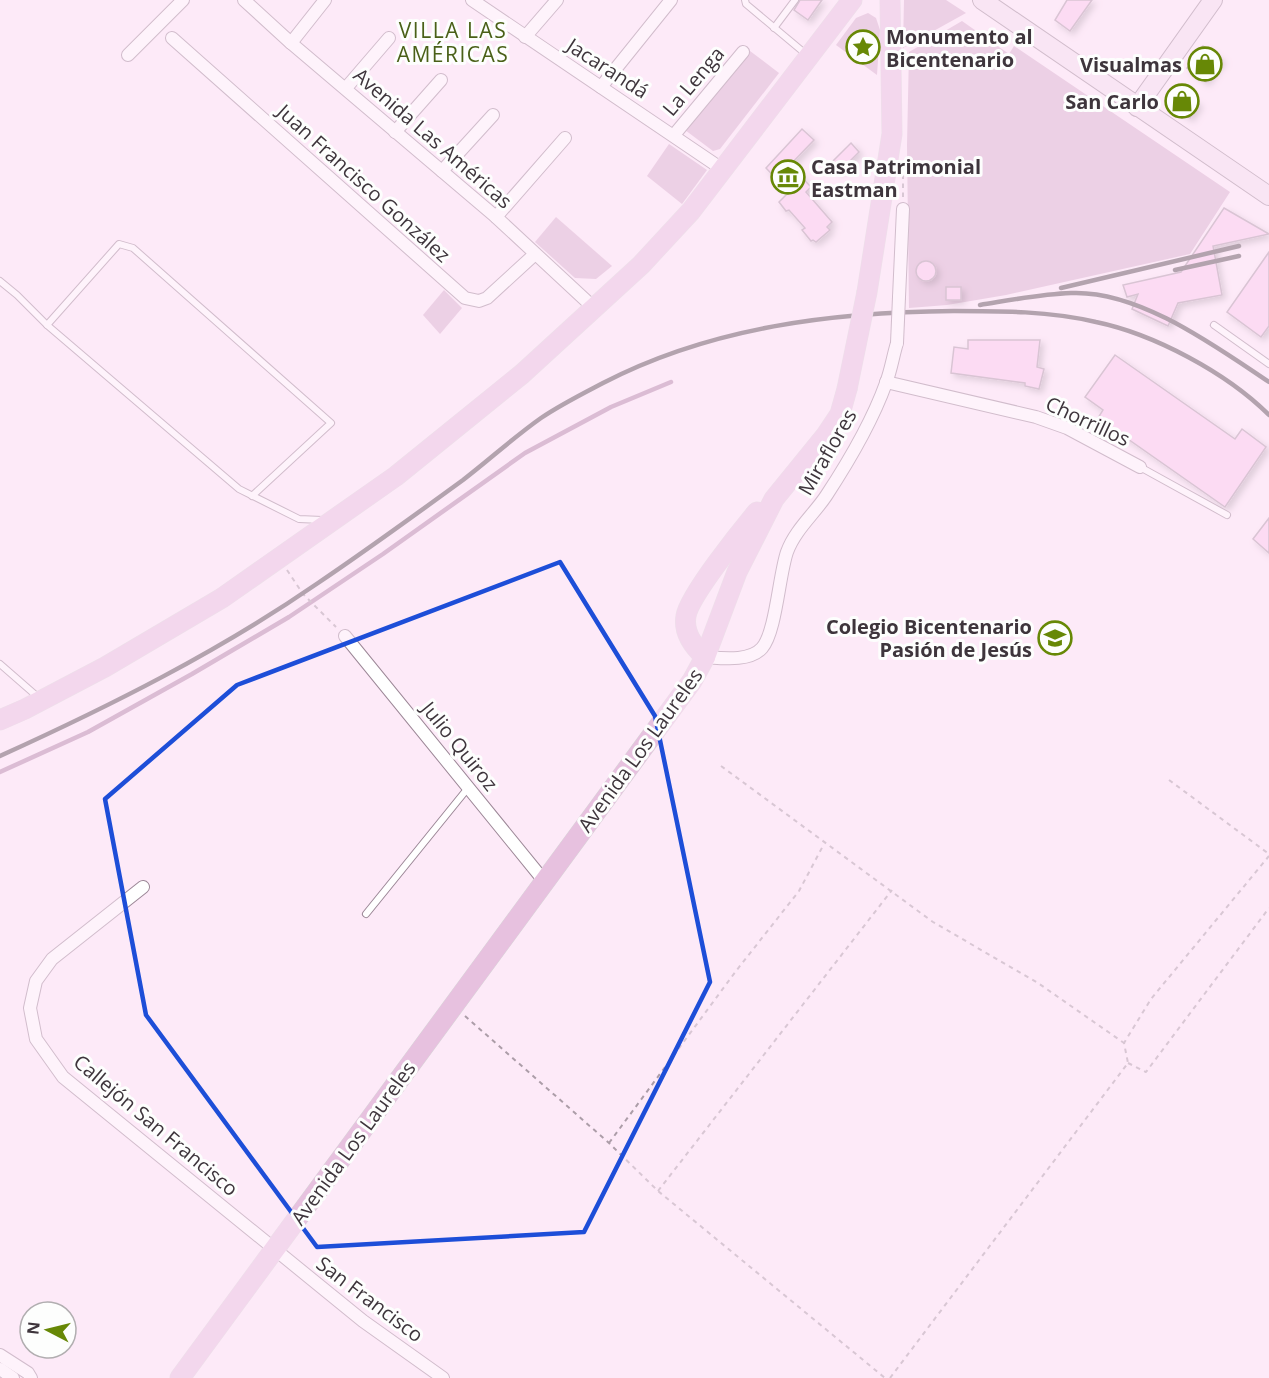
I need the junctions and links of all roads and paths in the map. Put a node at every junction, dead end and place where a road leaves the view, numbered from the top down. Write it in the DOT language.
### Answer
graph roads {
  1 [pos="183,0"];
  2 [pos="244,0"];
  3 [pos="325,0"];
  4 [pos="472,0"];
  5 [pos="557,0"];
  6 [pos="671,0"];
  7 [pos="744,0"];
  8 [pos="795,0"];
  9 [pos="852,0"];
  10 [pos="982,0"];
  11 [pos="1213,0"];
  12 [pos="889,3"];
  13 [pos="774,28"];
  14 [pos="525,37"];
  15 [pos="172,38"];
  16 [pos="389,38"];
  17 [pos="291,43"];
  18 [pos="743,52"];
  19 [pos="128,56"];
  20 [pos="809,57"];
  21 [pos="441,80"];
  22 [pos="601,87"];
  23 [pos="346,88"];
  24 [pos="1137,107"];
  25 [pos="493,115"];
  26 [pos="395,132"];
  27 [pos="674,135"];
  28 [pos="565,138"];
  29 [pos="722,169"];
  30 [pos="442,171"];
  31 [pos="1269,196"];
  32 [pos="903,209"];
  33 [pos="496,217"];
  34 [pos="535,254"];
  35 [pos="0,281"];
  36 [pos="594,308"];
  37 [pos="47,325"];
  38 [pos="1214,325"];
  39 [pos="1269,364"];
  40 [pos="886,382"];
  41 [pos="1140,467"];
  42 [pos="252,496"];
  43 [pos="774,499"];
  44 [pos="1227,515"];
  45 [pos="335,520"];
  46 [pos="280,558"];
  47 [pos="345,636"];
  48 [pos="705,657"];
  49 [pos="0,664"];
  50 [pos="41,701"];
  51 [pos="0,720"];
  52 [pos="721,766"];
  53 [pos="1169,780"];
  54 [pos="469,788"];
  55 [pos="824,844"];
  56 [pos="1269,855"];
  57 [pos="545,882"];
  58 [pos="143,887"];
  59 [pos="892,890"];
  60 [pos="1269,908"];
  61 [pos="366,914"];
  62 [pos="453,1006"];
  63 [pos="1124,1043"];
  64 [pos="1128,1063"];
  65 [pos="609,1143"];
  66 [pos="658,1191"];
  67 [pos="275,1250"];
  68 [pos="0,1355"];
  69 [pos="0,1369"];
  70 [pos="13,1378"];
  71 [pos="31,1378"];
  72 [pos="180,1378"];
  73 [pos="443,1378"];
  74 [pos="887,1378"];
  1 -- 19 [label="street"];
  2 -- 17 [label="street, Avenida Las Américas"];
  3 -- 17 [label="street"];
  4 -- 14 [label="street, Jacarandá"];
  5 -- 14 [label="street"];
  6 -- 22 [label="street"];
  7 -- 13 [label="lane"];
  8 -- 13 [label="lane"];
  9 -- 20 [label="main road"];
  10 -- 24 [label="street"];
  11 -- 24 [label="street"];
  12 -- 43 [label="main road, Avenida Los Laureles, bridge"];
  13 -- 20 [label="lane"];
  14 -- 22 [label="street, Jacarandá"];
  15 -- 34 [label="street, Juan Francisco González"];
  16 -- 23 [label="street"];
  17 -- 23 [label="street, Avenida Las Américas"];
  18 -- 27 [label="street, La Lenga"];
  20 -- 29 [label="main road"];
  21 -- 26 [label="street"];
  22 -- 27 [label="street, Jacarandá"];
  23 -- 26 [label="street, Avenida Las Américas"];
  24 -- 31 [label="street"];
  25 -- 30 [label="street"];
  26 -- 30 [label="street, Avenida Las Américas"];
  27 -- 29 [label="street, Jacarandá"];
  28 -- 33 [label="street"];
  29 -- 36 [label="main road"];
  30 -- 33 [label="street, Avenida Las Américas"];
  32 -- 40 [label="street, Miraflores, bridge"];
  33 -- 34 [label="street, Avenida Las Américas"];
  34 -- 36 [label="street, Avenida Las Américas"];
  35 -- 37 [label="lane"];
  36 -- 45 [label="main road"];
  37 -- 42 [label="lane"];
  37 -- 42 [label="lane"];
  38 -- 39 [label="lane"];
  40 -- 41 [label="street, Chorrillos"];
  40 -- 48 [label="street, Miraflores"];
  41 -- 44 [label="lane, Chorrillos"];
  42 -- 45 [label="lane"];
  43 -- 48 [label="main road, Avenida Los Laureles"];
  43 -- 48 [label="main road"];
  45 -- 46 [label="main road"];
  46 -- 47 [label="path"];
  46 -- 50 [label="main road"];
  47 -- 54 [label="street, Julio Quiroz"];
  48 -- 57 [label="main road, Avenida Los Laureles"];
  49 -- 50 [label="lane"];
  50 -- 51 [label="main road"];
  52 -- 55 [label="path"];
  53 -- 56 [label="path"];
  54 -- 57 [label="street, Julio Quiroz"];
  54 -- 61 [label="lane"];
  55 -- 59 [label="path"];
  55 -- 65 [label="path"];
  56 -- 63 [label="path"];
  57 -- 62 [label="main road, Avenida Los Laureles"];
  58 -- 67 [label="street, Callejón San Francisco"];
  59 -- 63 [label="path"];
  59 -- 66 [label="path"];
  60 -- 64 [label="path"];
  62 -- 65 [label="path"];
  62 -- 67 [label="main road, Avenida Los Laureles"];
  63 -- 64 [label="path"];
  64 -- 74 [label="path"];
  65 -- 66 [label="path"];
  66 -- 74 [label="path"];
  67 -- 72 [label="main road, Avenida Los Laureles"];
  67 -- 73 [label="street, San Francisco"];
  68 -- 71 [label="street"];
  69 -- 70 [label="street"];
}
